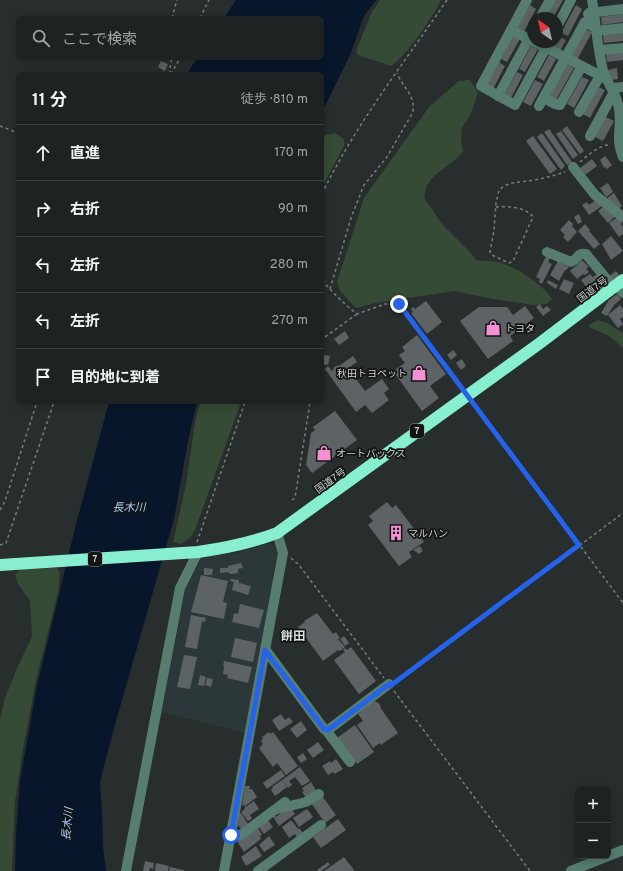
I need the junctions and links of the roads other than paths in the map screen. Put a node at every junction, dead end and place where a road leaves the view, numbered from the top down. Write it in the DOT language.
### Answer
graph roads {
  1 [pos="527,0"];
  2 [pos="550,0"];
  3 [pos="571,0"];
  4 [pos="592,0"];
  5 [pos="623,9"];
  6 [pos="543,12"];
  7 [pos="594,12"];
  8 [pos="563,15"];
  9 [pos="585,22"];
  10 [pos="623,28"];
  11 [pos="511,30"];
  12 [pos="597,30"];
  13 [pos="527,36"];
  14 [pos="527,47"];
  15 [pos="546,48"];
  16 [pos="552,48"];
  17 [pos="623,48"];
  18 [pos="600,50"];
  19 [pos="565,58"];
  20 [pos="582,66"];
  21 [pos="611,84"];
  22 [pos="498,96"];
  23 [pos="579,112"];
  24 [pos="590,136"];
  25 [pos="623,158"];
  26 [pos="573,167"];
  27 [pos="623,217"];
  28 [pos="547,252"];
  29 [pos="619,286"];
  30 [pos="277,533"];
  31 [pos="194,552"];
  32 [pos="1,565"];
  33 [pos="265,650"];
  34 [pos="390,685"];
  35 [pos="326,730"];
  36 [pos="350,762"];
  37 [pos="319,794"];
  38 [pos="286,802"];
  39 [pos="275,809"];
  40 [pos="321,825"];
  41 [pos="231,835"];
  42 [pos="623,850"];
  43 [pos="226,869"];
  44 [pos="126,871"];
  45 [pos="258,871"];
  46 [pos="571,871"];
  1 -- 11 [label="street"];
  2 -- 6 [label="street"];
  3 -- 8 [label="street"];
  4 -- 7 [label="street"];
  5 -- 7 [label="street"];
  7 -- 9 [label="street"];
  7 -- 12 [label="street"];
  9 -- 12 [label="street"];
  9 -- 19 [label="street"];
  10 -- 12 [label="street"];
  11 -- 13 [label="street"];
  11 -- 22 [label="street"];
  12 -- 18 [label="street"];
  14 -- 22 [label="street"];
  15 -- 22 [label="street"];
  16 -- 19 [label="street"];
  17 -- 18 [label="street"];
  18 -- 21 [label="street"];
  19 -- 20 [label="street"];
  19 -- 20 [label="street"];
  20 -- 21 [label="street"];
  21 -- 23 [label="street"];
  21 -- 24 [label="street"];
  21 -- 25 [label="street"];
  26 -- 27 [label="street"];
  28 -- 29 [label="street"];
  29 -- 30 [label="highway, 国道7号 / 7"];
  30 -- 31 [label="highway, 国道7号 / 7"];
  30 -- 33 [label="street"];
  31 -- 32 [label="highway, 国道7号 / 7"];
  31 -- 44 [label="street"];
  33 -- 35 [label="street"];
  33 -- 41 [label="street"];
  34 -- 35 [label="street"];
  35 -- 36 [label="street"];
  37 -- 39 [label="street"];
  38 -- 39 [label="street"];
  39 -- 41 [label="street"];
  40 -- 45 [label="street"];
  41 -- 43 [label="street"];
  42 -- 46 [label="street"];
}
